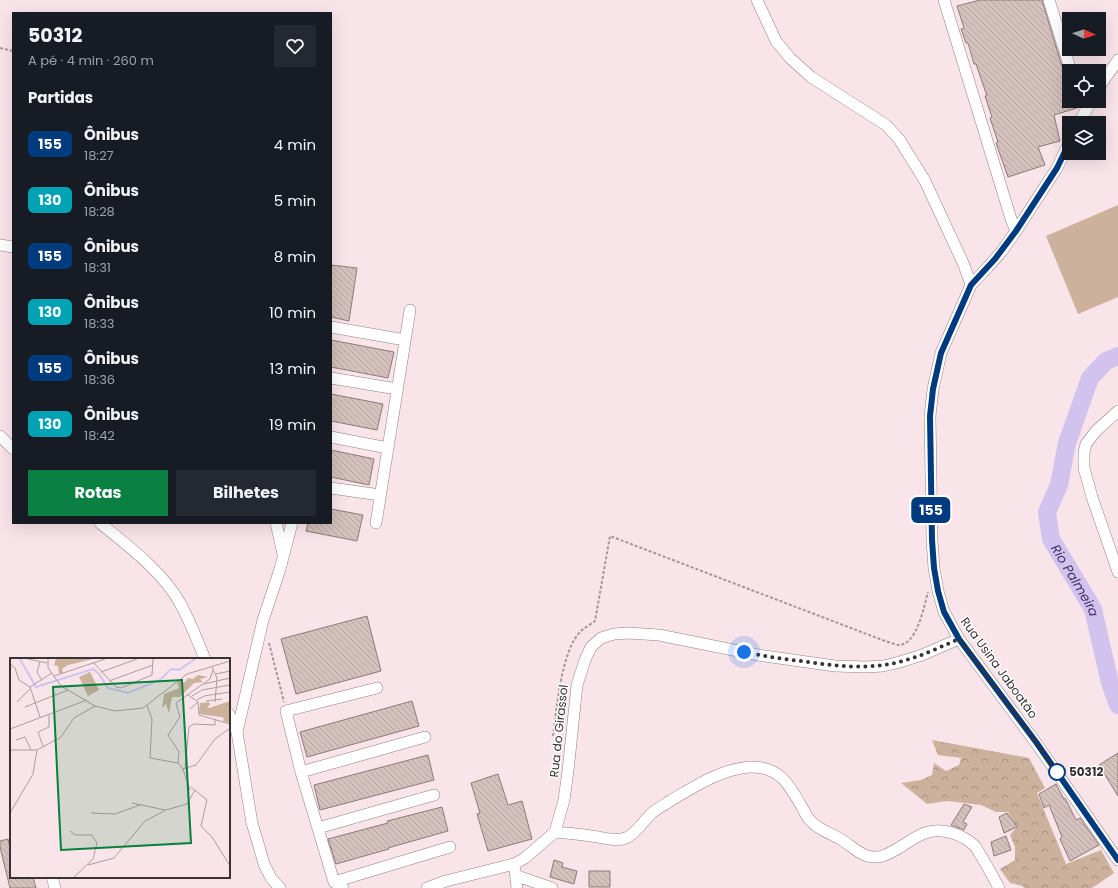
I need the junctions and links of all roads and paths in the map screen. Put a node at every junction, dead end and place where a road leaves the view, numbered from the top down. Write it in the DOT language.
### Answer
graph roads {
  1 [pos="757,0"];
  2 [pos="944,0"];
  3 [pos="1049,0"];
  4 [pos="0,48"];
  5 [pos="12,51"];
  6 [pos="1118,60"];
  7 [pos="1069,64"];
  8 [pos="1106,78"];
  9 [pos="1062,158"];
  10 [pos="1016,231"];
  11 [pos="0,245"];
  12 [pos="12,247"];
  13 [pos="971,285"];
  14 [pos="410,310"];
  15 [pos="332,327"];
  16 [pos="405,340"];
  17 [pos="332,378"];
  18 [pos="397,389"];
  19 [pos="1118,411"];
  20 [pos="0,436"];
  21 [pos="332,437"];
  22 [pos="12,448"];
  23 [pos="388,448"];
  24 [pos="332,488"];
  25 [pos="380,495"];
  26 [pos="376,523"];
  27 [pos="101,524"];
  28 [pos="276,524"];
  29 [pos="292,524"];
  30 [pos="283,557"];
  31 [pos="1118,572"];
  32 [pos="928,591"];
  33 [pos="959,639"];
  34 [pos="269,643"];
  35 [pos="206,658"];
  36 [pos="377,688"];
  37 [pos="286,711"];
  38 [pos="230,716"];
  39 [pos="237,732"];
  40 [pos="425,737"];
  41 [pos="570,753"];
  42 [pos="302,772"];
  43 [pos="434,795"];
  44 [pos="318,828"];
  45 [pos="555,832"];
  46 [pos="450,847"];
  47 [pos="1118,860"];
  48 [pos="514,864"];
  49 [pos="516,876"];
  50 [pos="52,878"];
  51 [pos="338,885"];
  52 [pos="54,888"];
  53 [pos="280,888"];
  54 [pos="427,888"];
  55 [pos="517,888"];
  56 [pos="552,888"];
  57 [pos="998,888"];
  1 -- 13 [label="street"];
  2 -- 10 [label="street"];
  3 -- 7 [label="street"];
  4 -- 5 [label="path"];
  6 -- 8 [label="street"];
  9 -- 10 [label="street, Rua Usina Jaboatão"];
  10 -- 13 [label="street, Rua Usina Jaboatão"];
  11 -- 12 [label="street"];
  13 -- 33 [label="street, Rua Usina Jaboatão"];
  14 -- 16 [label="street"];
  15 -- 16 [label="street"];
  16 -- 18 [label="street"];
  17 -- 18 [label="street"];
  18 -- 23 [label="street"];
  19 -- 31 [label="street"];
  20 -- 22 [label="street"];
  21 -- 23 [label="street"];
  23 -- 25 [label="street"];
  24 -- 25 [label="street"];
  25 -- 26 [label="street"];
  27 -- 35 [label="street"];
  28 -- 30 [label="street"];
  29 -- 30 [label="street"];
  30 -- 39 [label="street"];
  32 -- 41 [label="path"];
  33 -- 41 [label="street, Rua do Girassol"];
  33 -- 47 [label="street, Rua Usina Jaboatão"];
  34 -- 37 [label="path"];
  36 -- 37 [label="street"];
  37 -- 42 [label="street"];
  38 -- 39 [label="street"];
  39 -- 53 [label="street"];
  40 -- 42 [label="street"];
  41 -- 45 [label="street, Rua do Girassol"];
  42 -- 44 [label="street"];
  43 -- 44 [label="street"];
  44 -- 51 [label="street"];
  45 -- 48 [label="street"];
  45 -- 57 [label="street"];
  46 -- 51 [label="street"];
  48 -- 49 [label="street"];
  48 -- 54 [label="street"];
  49 -- 55 [label="street"];
  49 -- 56 [label="street"];
  50 -- 52 [label="street"];
}
